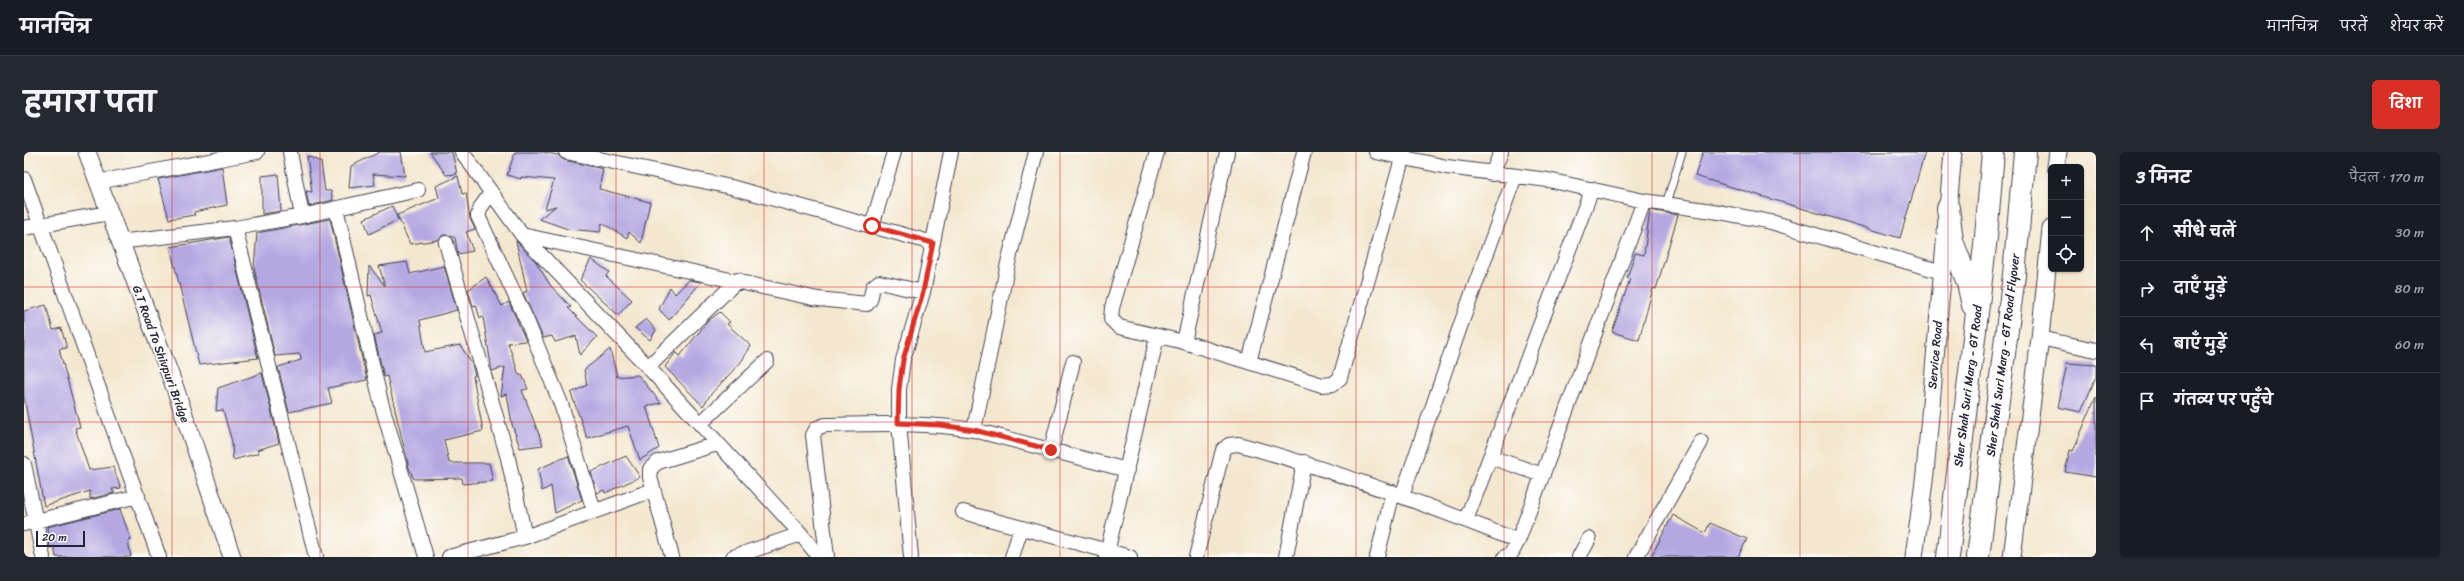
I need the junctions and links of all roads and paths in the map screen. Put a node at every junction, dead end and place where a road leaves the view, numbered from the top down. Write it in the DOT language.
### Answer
graph roads {
  1 [pos="87,152"];
  2 [pos="257,152"];
  3 [pos="290,152"];
  4 [pos="462,152"];
  5 [pos="566,152"];
  6 [pos="894,152"];
  7 [pos="951,152"];
  8 [pos="1036,152"];
  9 [pos="1157,152"];
  10 [pos="1227,152"];
  11 [pos="1304,152"];
  12 [pos="1376,152"];
  13 [pos="1501,152"];
  14 [pos="1682,152"];
  15 [pos="1953,152"];
  16 [pos="1993,152"];
  17 [pos="2025,152"];
  18 [pos="2058,152"];
  19 [pos="1403,155"];
  20 [pos="2056,164"];
  21 [pos="1492,174"];
  22 [pos="1515,176"];
  23 [pos="24,179"];
  24 [pos="97,182"];
  25 [pos="418,190"];
  26 [pos="1592,190"];
  27 [pos="491,193"];
  28 [pos="1644,201"];
  29 [pos="1666,204"];
  30 [pos="336,208"];
  31 [pos="1948,208"];
  32 [pos="103,215"];
  33 [pos="302,216"];
  34 [pos="42,226"];
  35 [pos="872,226"];
  36 [pos="24,228"];
  37 [pos="235,228"];
  38 [pos="522,235"];
  39 [pos="2050,236"];
  40 [pos="119,242"];
  41 [pos="446,243"];
  42 [pos="933,243"];
  43 [pos="1942,272"];
  44 [pos="738,280"];
  45 [pos="923,292"];
  46 [pos="1157,336"];
  47 [pos="1974,338"];
  48 [pos="2040,338"];
  49 [pos="1184,342"];
  50 [pos="2096,350"];
  51 [pos="767,361"];
  52 [pos="1073,362"];
  53 [pos="1249,362"];
  54 [pos="648,367"];
  55 [pos="898,423"];
  56 [pos="700,424"];
  57 [pos="974,430"];
  58 [pos="1701,442"];
  59 [pos="717,444"];
  60 [pos="1051,450"];
  61 [pos="1490,457"];
  62 [pos="1304,462"];
  63 [pos="24,464"];
  64 [pos="1127,470"];
  65 [pos="1543,475"];
  66 [pos="653,490"];
  67 [pos="1398,494"];
  68 [pos="138,496"];
  69 [pos="594,511"];
  70 [pos="963,512"];
  71 [pos="1466,520"];
  72 [pos="30,523"];
  73 [pos="1021,528"];
  74 [pos="801,534"];
  75 [pos="525,536"];
  76 [pos="1589,539"];
  77 [pos="1518,541"];
  78 [pos="1107,554"];
  79 [pos="43,557"];
  80 [pos="159,557"];
  81 [pos="232,557"];
  82 [pos="316,557"];
  83 [pos="426,557"];
  84 [pos="449,557"];
  85 [pos="672,557"];
  86 [pos="733,557"];
  87 [pos="819,557"];
  88 [pos="827,557"];
  89 [pos="911,557"];
  90 [pos="1012,557"];
  91 [pos="1130,557"];
  92 [pos="1196,557"];
  93 [pos="1286,557"];
  94 [pos="1377,557"];
  95 [pos="1505,557"];
  96 [pos="1579,557"];
  97 [pos="1636,557"];
  98 [pos="1914,557"];
  99 [pos="1948,557"];
  100 [pos="1978,557"];
  101 [pos="2012,557"];
  1 -- 24 [label="street, G.T Road To Shivpuri Bridge"];
  2 -- 24 [label="street"];
  3 -- 33 [label="street"];
  4 -- 27 [label="street"];
  5 -- 35 [label="street"];
  6 -- 35 [label="street"];
  7 -- 42 [label="street"];
  8 -- 57 [label="street"];
  9 -- 46 [label="street"];
  10 -- 49 [label="street"];
  11 -- 53 [label="street"];
  12 -- 19 [label="street"];
  13 -- 21 [label="street"];
  14 -- 29 [label="lane"];
  15 -- 31 [label="street, Service Road"];
  16 -- 47 [label="highway, Sher Shah Suri Marg - GT Road"];
  17 -- 100 [label="highway, Sher Shah Suri Marg - GT Road Flyover"];
  18 -- 20 [label="street"];
  19 -- 21 [label="street"];
  19 -- 53 [label="street"];
  21 -- 22 [label="street"];
  22 -- 26 [label="street"];
  22 -- 67 [label="street"];
  23 -- 34 [label="street"];
  24 -- 32 [label="street, G.T Road To Shivpuri Bridge"];
  25 -- 30 [label="street"];
  26 -- 28 [label="street"];
  26 -- 61 [label="street"];
  27 -- 38 [label="street"];
  27 -- 69 [label="street"];
  28 -- 29 [label="street"];
  28 -- 65 [label="street"];
  29 -- 43 [label="street"];
  30 -- 33 [label="street"];
  30 -- 83 [label="street"];
  31 -- 43 [label="street, Service Road"];
  31 -- 47 [label="highway"];
  32 -- 34 [label="street"];
  32 -- 40 [label="street, G.T Road To Shivpuri Bridge"];
  33 -- 37 [label="street"];
  34 -- 36 [label="street"];
  34 -- 68 [label="street"];
  35 -- 42 [label="street"];
  37 -- 40 [label="street"];
  37 -- 82 [label="street"];
  38 -- 44 [label="street"];
  38 -- 54 [label="street"];
  39 -- 48 [label="street"];
  40 -- 81 [label="street, G.T Road To Shivpuri Bridge"];
  41 -- 75 [label="street"];
  42 -- 45 [label="street"];
  43 -- 98 [label="street, Service Road"];
  44 -- 45 [label="street"];
  44 -- 54 [label="street"];
  45 -- 55 [label="street"];
  46 -- 49 [label="street"];
  46 -- 64 [label="street"];
  47 -- 99 [label="highway, Sher Shah Suri Marg - GT Road"];
  48 -- 50 [label="street"];
  48 -- 101 [label="street"];
  49 -- 53 [label="street"];
  51 -- 56 [label="street"];
  52 -- 60 [label="street"];
  54 -- 56 [label="street"];
  55 -- 57 [label="street"];
  55 -- 88 [label="street"];
  55 -- 89 [label="street"];
  56 -- 59 [label="street"];
  57 -- 60 [label="street"];
  58 -- 97 [label="street"];
  59 -- 66 [label="street"];
  59 -- 74 [label="street"];
  60 -- 64 [label="street"];
  61 -- 65 [label="street"];
  61 -- 71 [label="street"];
  62 -- 67 [label="street"];
  62 -- 92 [label="street"];
  62 -- 93 [label="street"];
  63 -- 72 [label="street"];
  64 -- 78 [label="street"];
  65 -- 77 [label="street"];
  66 -- 69 [label="street"];
  66 -- 85 [label="street"];
  67 -- 71 [label="street"];
  67 -- 94 [label="street"];
  68 -- 72 [label="street"];
  68 -- 80 [label="street"];
  69 -- 75 [label="street"];
  70 -- 73 [label="street"];
  71 -- 77 [label="street"];
  72 -- 79 [label="street"];
  73 -- 78 [label="street"];
  73 -- 90 [label="street"];
  74 -- 86 [label="street"];
  74 -- 87 [label="street"];
  75 -- 84 [label="street"];
  76 -- 96 [label="street"];
  77 -- 95 [label="street"];
  78 -- 91 [label="street"];
}
